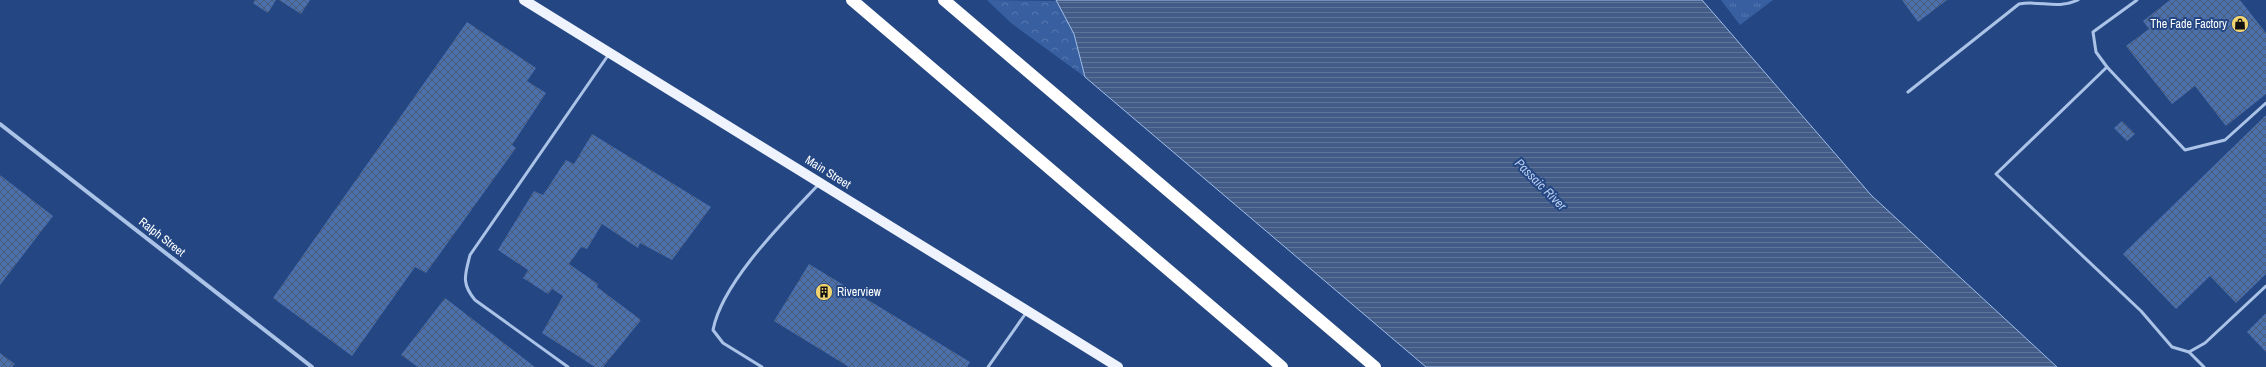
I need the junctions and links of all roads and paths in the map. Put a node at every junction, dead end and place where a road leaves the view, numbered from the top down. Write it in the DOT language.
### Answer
graph roads {
  1 [pos="524,0"];
  2 [pos="852,0"];
  3 [pos="944,0"];
  4 [pos="2078,0"];
  5 [pos="2137,0"];
  6 [pos="610,53"];
  7 [pos="2107,67"];
  8 [pos="1908,92"];
  9 [pos="2266,103"];
  10 [pos="0,124"];
  11 [pos="821,182"];
  12 [pos="2266,286"];
  13 [pos="1028,310"];
  14 [pos="2189,352"];
  15 [pos="312,367"];
  16 [pos="568,367"];
  17 [pos="762,367"];
  18 [pos="988,367"];
  19 [pos="1118,367"];
  20 [pos="1282,367"];
  21 [pos="1375,367"];
  22 [pos="2204,367"];
  1 -- 6 [label="main road, Main Street"];
  2 -- 20 [label="highway"];
  3 -- 21 [label="highway"];
  4 -- 8 [label="lane"];
  5 -- 7 [label="lane"];
  6 -- 11 [label="main road, Main Street"];
  6 -- 16 [label="lane"];
  7 -- 9 [label="lane"];
  7 -- 14 [label="lane"];
  10 -- 15 [label="street, Ralph Street"];
  11 -- 13 [label="main road, Main Street"];
  11 -- 17 [label="lane"];
  12 -- 14 [label="lane"];
  13 -- 18 [label="lane"];
  13 -- 19 [label="main road, Main Street"];
  14 -- 22 [label="lane"];
}
